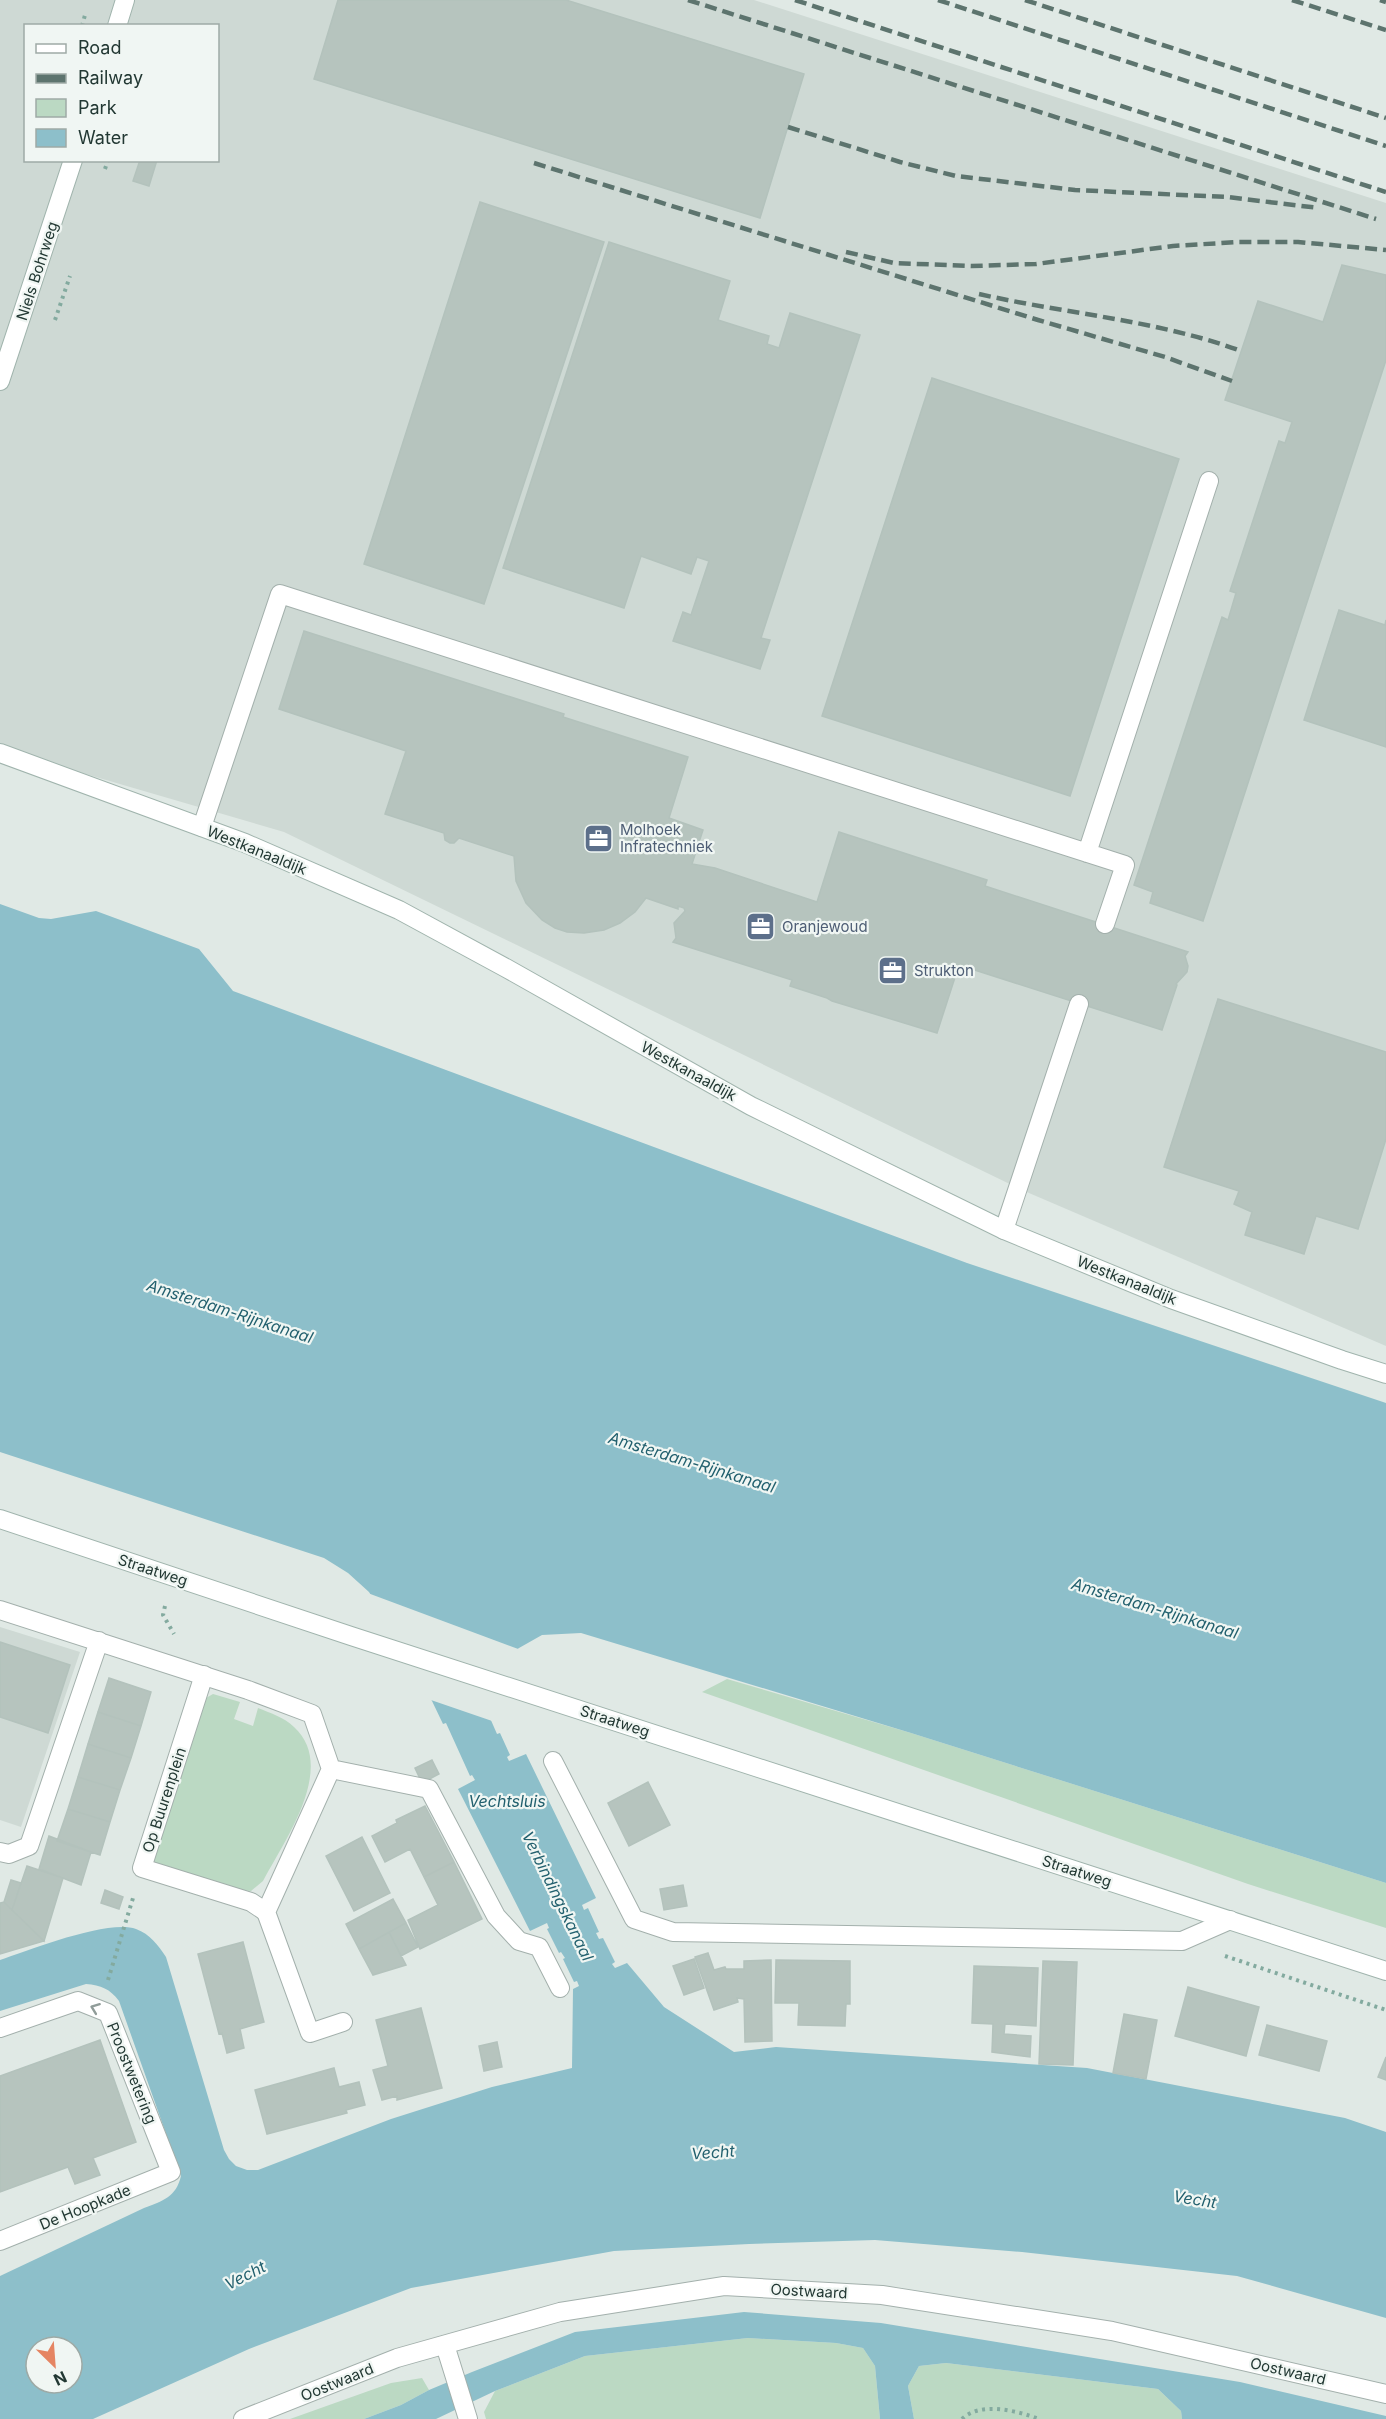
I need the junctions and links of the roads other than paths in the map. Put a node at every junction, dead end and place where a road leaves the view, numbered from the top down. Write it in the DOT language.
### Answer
graph roads {
  1 [pos="125,0"];
  2 [pos="118,24"];
  3 [pos="72,162"];
  4 [pos="0,381"];
  5 [pos="1209,481"];
  6 [pos="0,753"];
  7 [pos="202,827"];
  8 [pos="1087,853"];
  9 [pos="1106,924"];
  10 [pos="1079,1004"];
  11 [pos="1004,1230"];
  12 [pos="1386,1374"];
  13 [pos="0,1519"];
  14 [pos="0,1610"];
  15 [pos="99,1641"];
  16 [pos="204,1675"];
  17 [pos="553,1761"];
  18 [pos="331,1769"];
  19 [pos="0,1852"];
  20 [pos="266,1912"];
  21 [pos="1230,1920"];
  22 [pos="1386,1971"];
  23 [pos="560,1988"];
  24 [pos="343,2022"];
  25 [pos="0,2028"];
  26 [pos="171,2172"];
  27 [pos="0,2241"];
  28 [pos="445,2345"];
  29 [pos="1386,2394"];
  30 [pos="243,2419"];
  31 [pos="468,2419"];
  1 -- 2 [label="street"];
  3 -- 4 [label="street, Niels Bohrweg"];
  5 -- 8 [label="street"];
  6 -- 7 [label="street, Westkanaaldijk"];
  7 -- 8 [label="street"];
  7 -- 11 [label="street, Westkanaaldijk"];
  8 -- 9 [label="street"];
  10 -- 11 [label="street"];
  11 -- 12 [label="street, Westkanaaldijk"];
  13 -- 21 [label="street, Straatweg"];
  14 -- 15 [label="street"];
  15 -- 16 [label="street"];
  15 -- 19 [label="street"];
  16 -- 18 [label="street"];
  16 -- 20 [label="street, Op Buurenplein"];
  17 -- 21 [label="street"];
  18 -- 20 [label="street"];
  18 -- 23 [label="street"];
  20 -- 24 [label="street"];
  21 -- 22 [label="street, Straatweg"];
  26 -- 25 [label="street, Proostwetering, one-way"];
  26 -- 27 [label="street, De Hoopkade"];
  28 -- 29 [label="street, Oostwaard"];
  28 -- 30 [label="street, Oostwaard"];
  28 -- 31 [label="street"];
}
